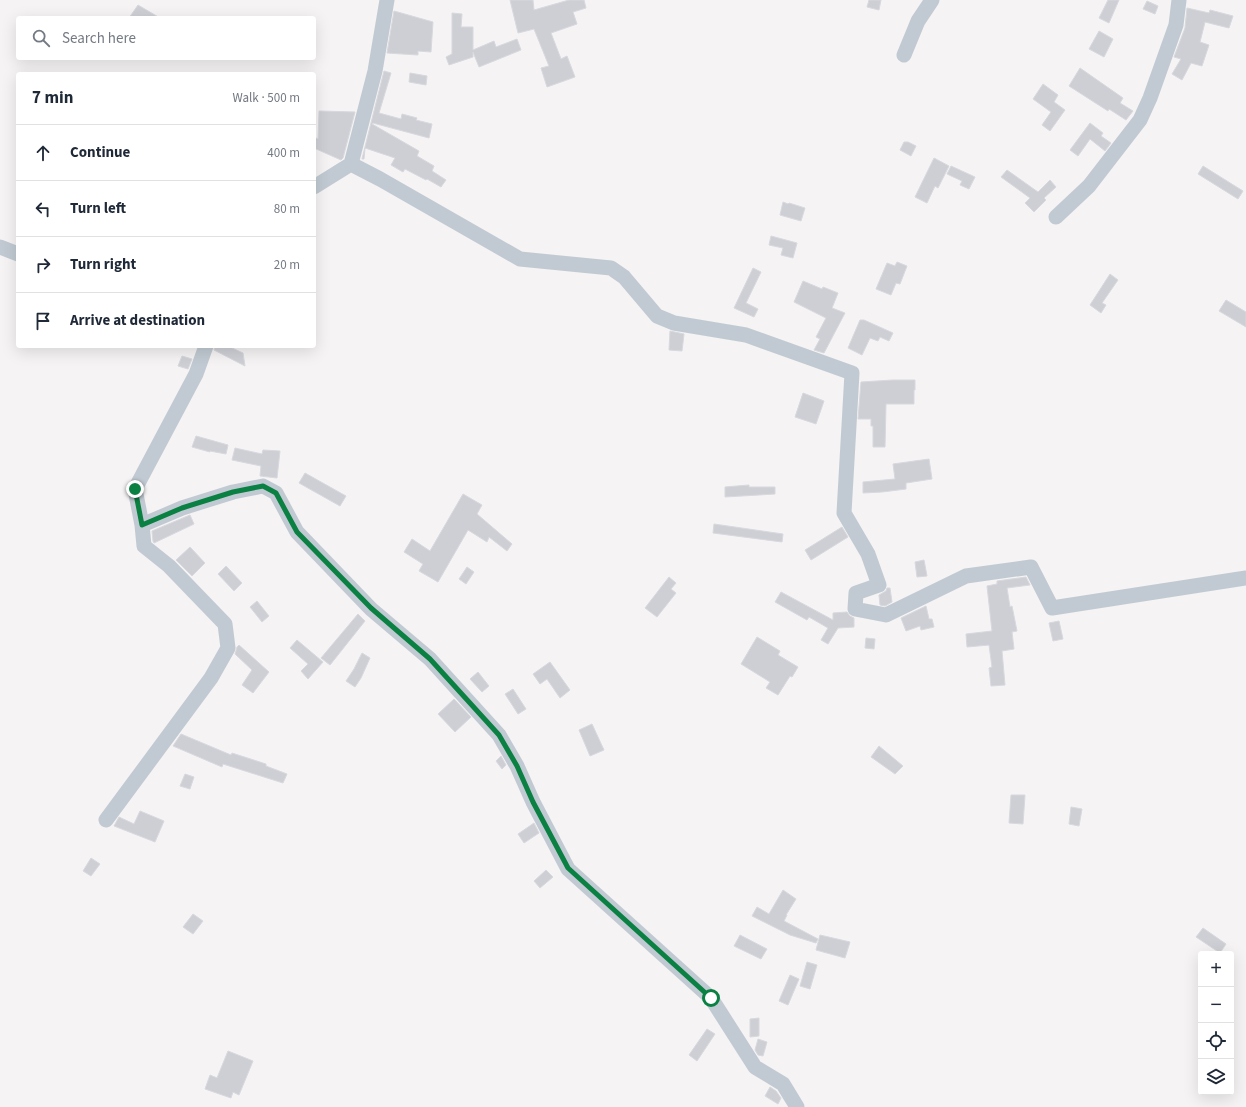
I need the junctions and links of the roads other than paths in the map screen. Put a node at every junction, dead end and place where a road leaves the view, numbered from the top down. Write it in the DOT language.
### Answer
graph roads {
  1 [pos="387,0"];
  2 [pos="932,0"];
  3 [pos="1179,0"];
  4 [pos="904,55"];
  5 [pos="351,164"];
  6 [pos="316,186"];
  7 [pos="1056,217"];
  8 [pos="0,247"];
  9 [pos="16,253"];
  10 [pos="205,348"];
  11 [pos="142,525"];
  12 [pos="1246,578"];
  13 [pos="106,820"];
  14 [pos="797,1107"];
  1 -- 5 [label="street"];
  2 -- 4 [label="street"];
  3 -- 7 [label="street"];
  5 -- 6 [label="street"];
  5 -- 12 [label="street"];
  8 -- 9 [label="street"];
  10 -- 11 [label="street"];
  11 -- 13 [label="street"];
  11 -- 14 [label="street"];
}
